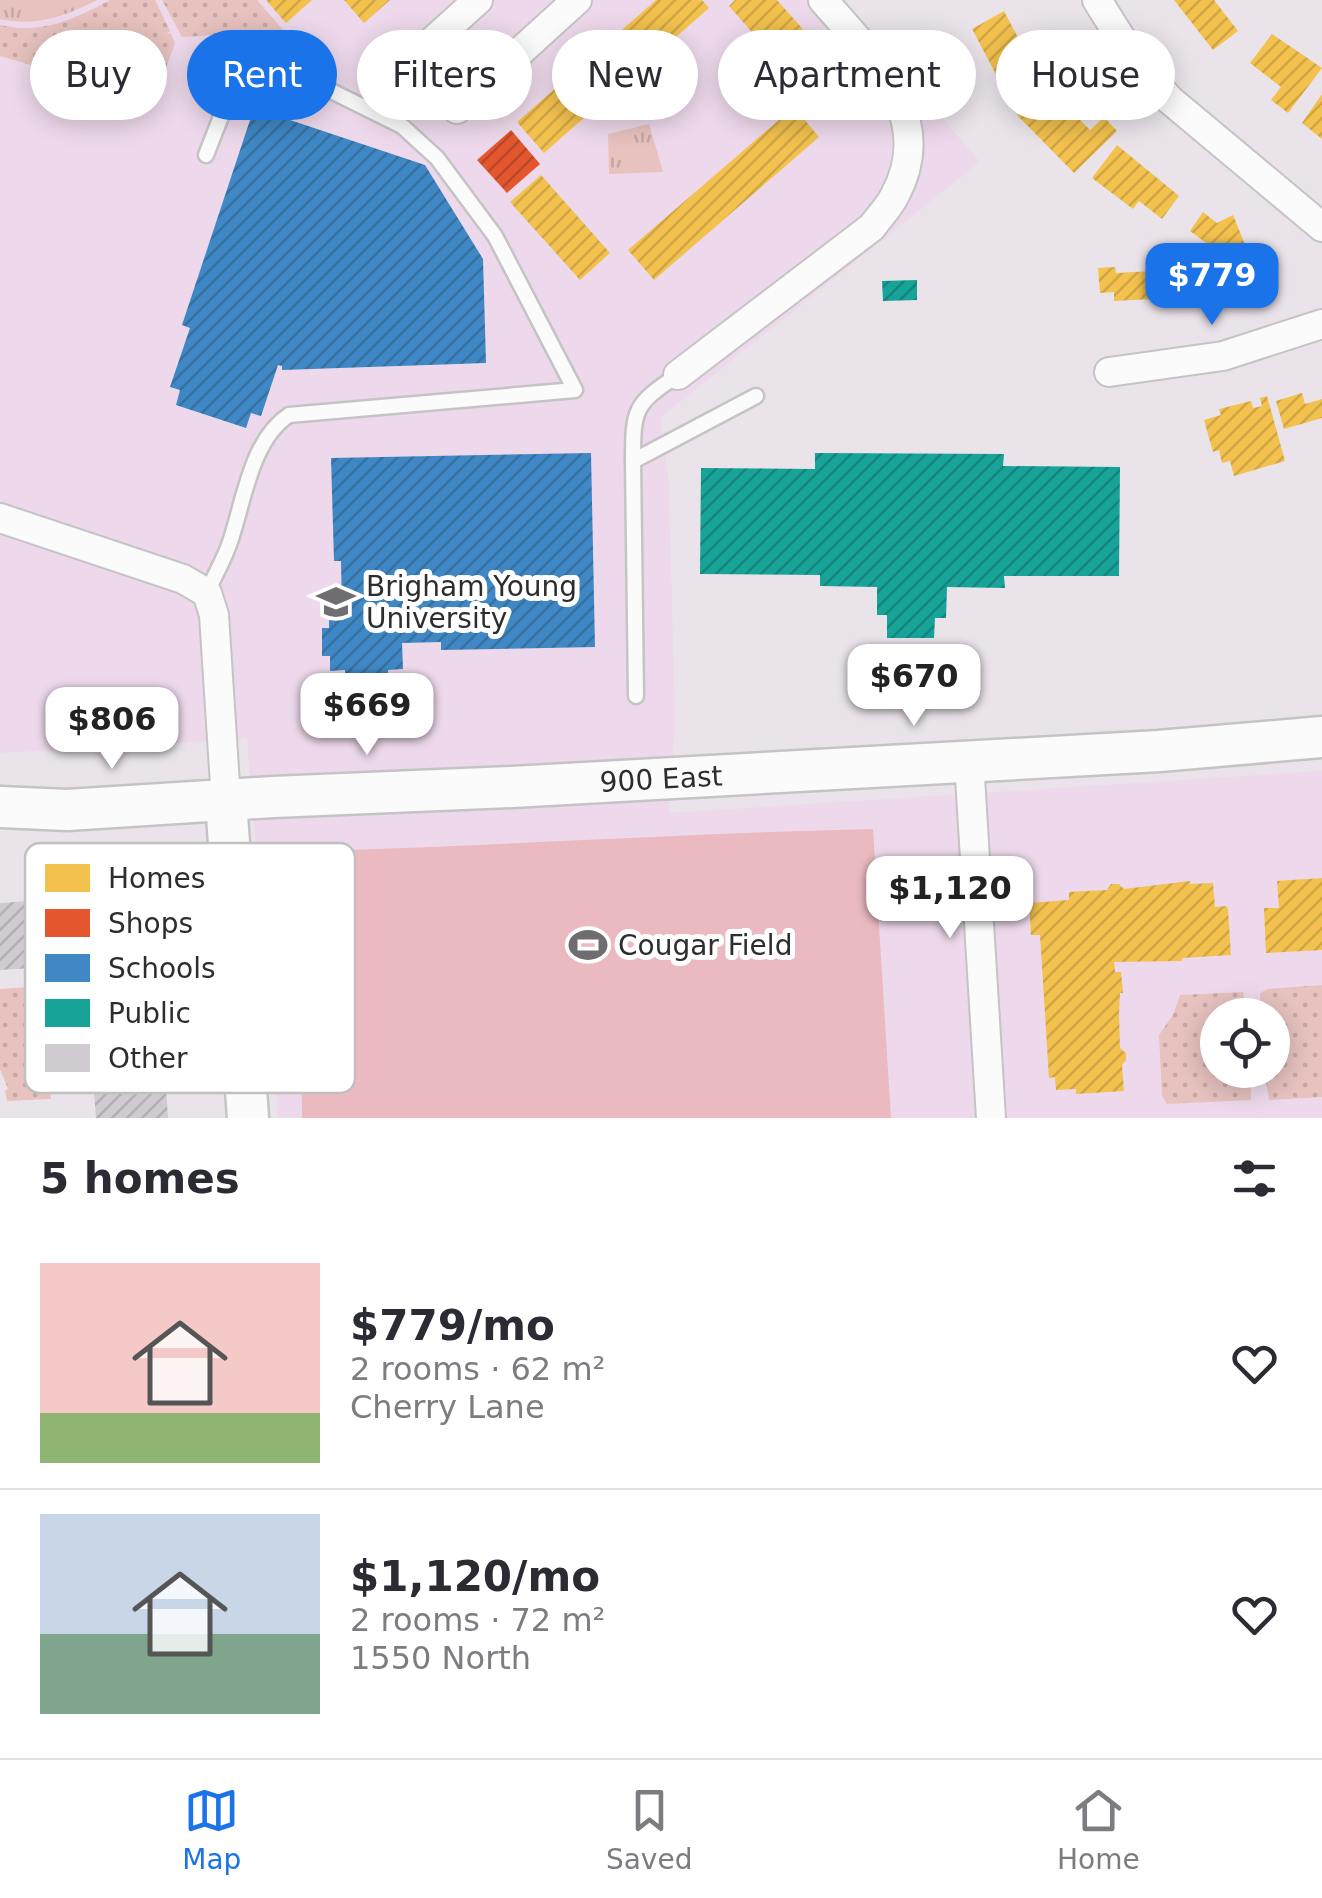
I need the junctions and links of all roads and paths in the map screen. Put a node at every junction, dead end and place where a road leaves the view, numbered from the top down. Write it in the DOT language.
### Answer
graph roads {
  1 [pos="478,0"];
  2 [pos="577,0"];
  3 [pos="822,0"];
  4 [pos="1097,0"];
  5 [pos="206,155"];
  6 [pos="1322,226"];
  7 [pos="1322,324"];
  8 [pos="1110,372"];
  9 [pos="678,374"];
  10 [pos="756,396"];
  11 [pos="633,461"];
  12 [pos="0,518"];
  13 [pos="206,593"];
  14 [pos="636,696"];
  15 [pos="1322,737"];
  16 [pos="968,762"];
  17 [pos="226,800"];
  18 [pos="0,807"];
  19 [pos="229,843"];
  20 [pos="246,1093"];
  21 [pos="248,1118"];
  22 [pos="990,1118"];
  1 -- 2 [label="street"];
  3 -- 9 [label="street"];
  4 -- 6 [label="street"];
  5 -- 13 [label="lane"];
  7 -- 8 [label="street"];
  9 -- 11 [label="lane"];
  10 -- 11 [label="lane"];
  11 -- 14 [label="lane"];
  12 -- 13 [label="street"];
  13 -- 17 [label="street"];
  15 -- 16 [label="main road, 900 East"];
  16 -- 17 [label="main road, 900 East"];
  16 -- 22 [label="street"];
  17 -- 18 [label="main road, 900 East"];
  17 -- 19 [label="main road"];
  20 -- 21 [label="main road"];
}
